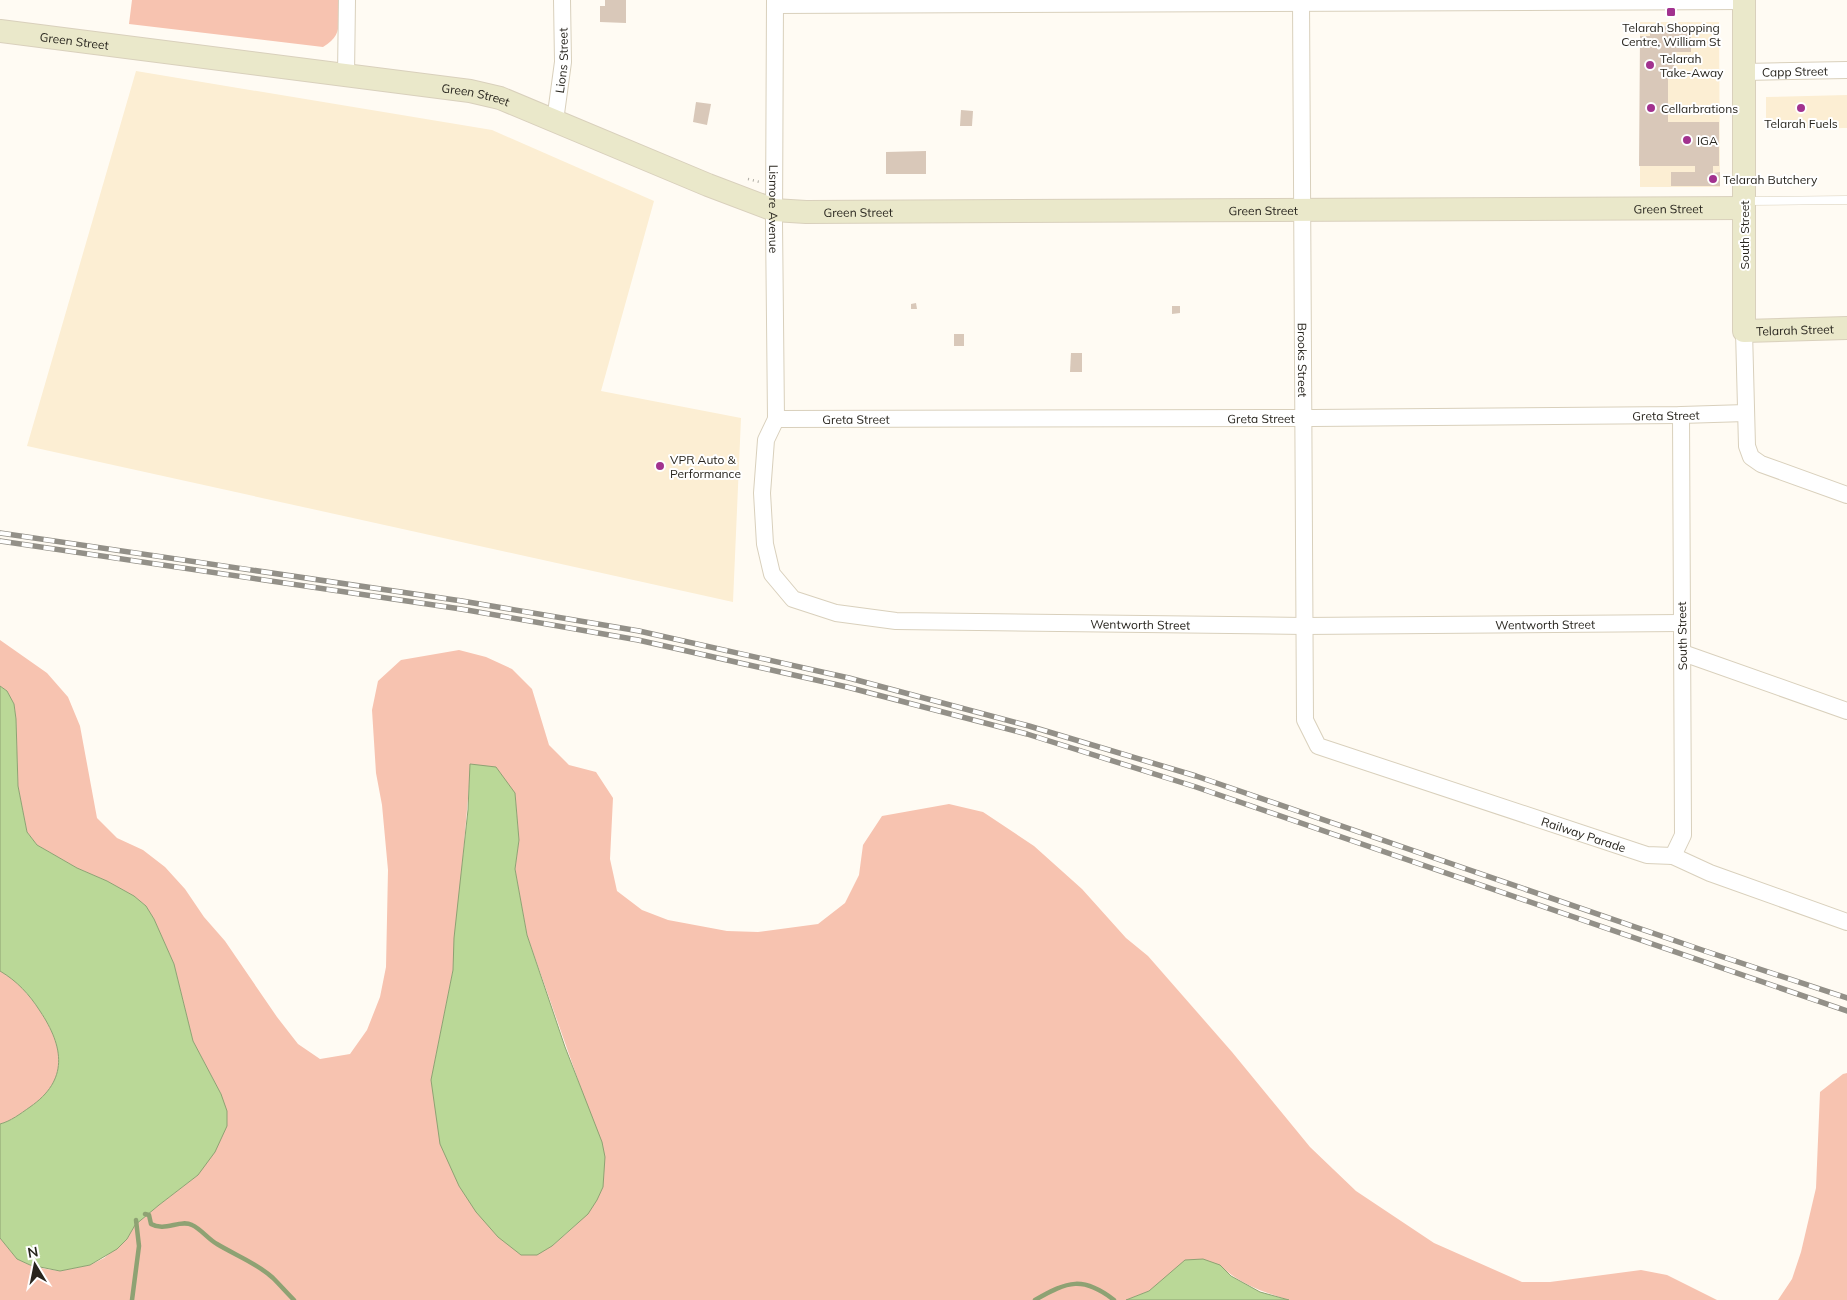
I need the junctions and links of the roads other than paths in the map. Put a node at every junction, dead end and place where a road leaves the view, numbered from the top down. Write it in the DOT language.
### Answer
graph roads {
  1 [pos="347,0"];
  2 [pos="562,0"];
  3 [pos="1744,0"];
  4 [pos="1301,2"];
  5 [pos="775,3"];
  6 [pos="0,31"];
  7 [pos="1847,70"];
  8 [pos="1744,72"];
  9 [pos="346,75"];
  10 [pos="556,121"];
  11 [pos="1847,200"];
  12 [pos="1744,204"];
  13 [pos="774,210"];
  14 [pos="1302,210"];
  15 [pos="1847,328"];
  16 [pos="1744,331"];
  17 [pos="1746,412"];
  18 [pos="1681,415"];
  19 [pos="1303,418"];
  20 [pos="776,419"];
  21 [pos="1847,495"];
  22 [pos="1681,623"];
  23 [pos="1304,626"];
  24 [pos="1683,653"];
  25 [pos="1847,711"];
  26 [pos="1318,746"];
  27 [pos="1673,856"];
  28 [pos="1847,922"];
  1 -- 9 [label="street"];
  2 -- 10 [label="street, Lions Street"];
  3 -- 4 [label="street"];
  3 -- 8 [label="street, South Street"];
  4 -- 5 [label="street"];
  4 -- 14 [label="street, Brooks Street"];
  5 -- 13 [label="street, Lismore Avenue"];
  6 -- 9 [label="street, Green Street"];
  7 -- 8 [label="street, Capp Street"];
  8 -- 12 [label="street, South Street"];
  9 -- 10 [label="street, Green Street"];
  10 -- 13 [label="street, Green Street"];
  11 -- 12 [label="lane"];
  12 -- 14 [label="street, Green Street"];
  12 -- 16 [label="street, South Street"];
  13 -- 14 [label="street, Green Street"];
  13 -- 20 [label="street, Lismore Avenue"];
  14 -- 19 [label="street, Brooks Street"];
  15 -- 16 [label="street, Telarah Street"];
  16 -- 17 [label="street, South Street"];
  17 -- 18 [label="street, Greta Street"];
  17 -- 21 [label="street, South Street"];
  18 -- 19 [label="street, Greta Street"];
  18 -- 22 [label="street, South Street"];
  19 -- 20 [label="street, Greta Street"];
  19 -- 23 [label="street, Brooks Street"];
  20 -- 23 [label="street, Wentworth Street"];
  22 -- 23 [label="street, Wentworth Street"];
  22 -- 24 [label="street, South Street"];
  23 -- 26 [label="street, Brooks Street"];
  24 -- 25 [label="street"];
  24 -- 27 [label="street, South Street"];
  26 -- 27 [label="street, Railway Parade"];
  27 -- 28 [label="street, Railway Parade"];
}
